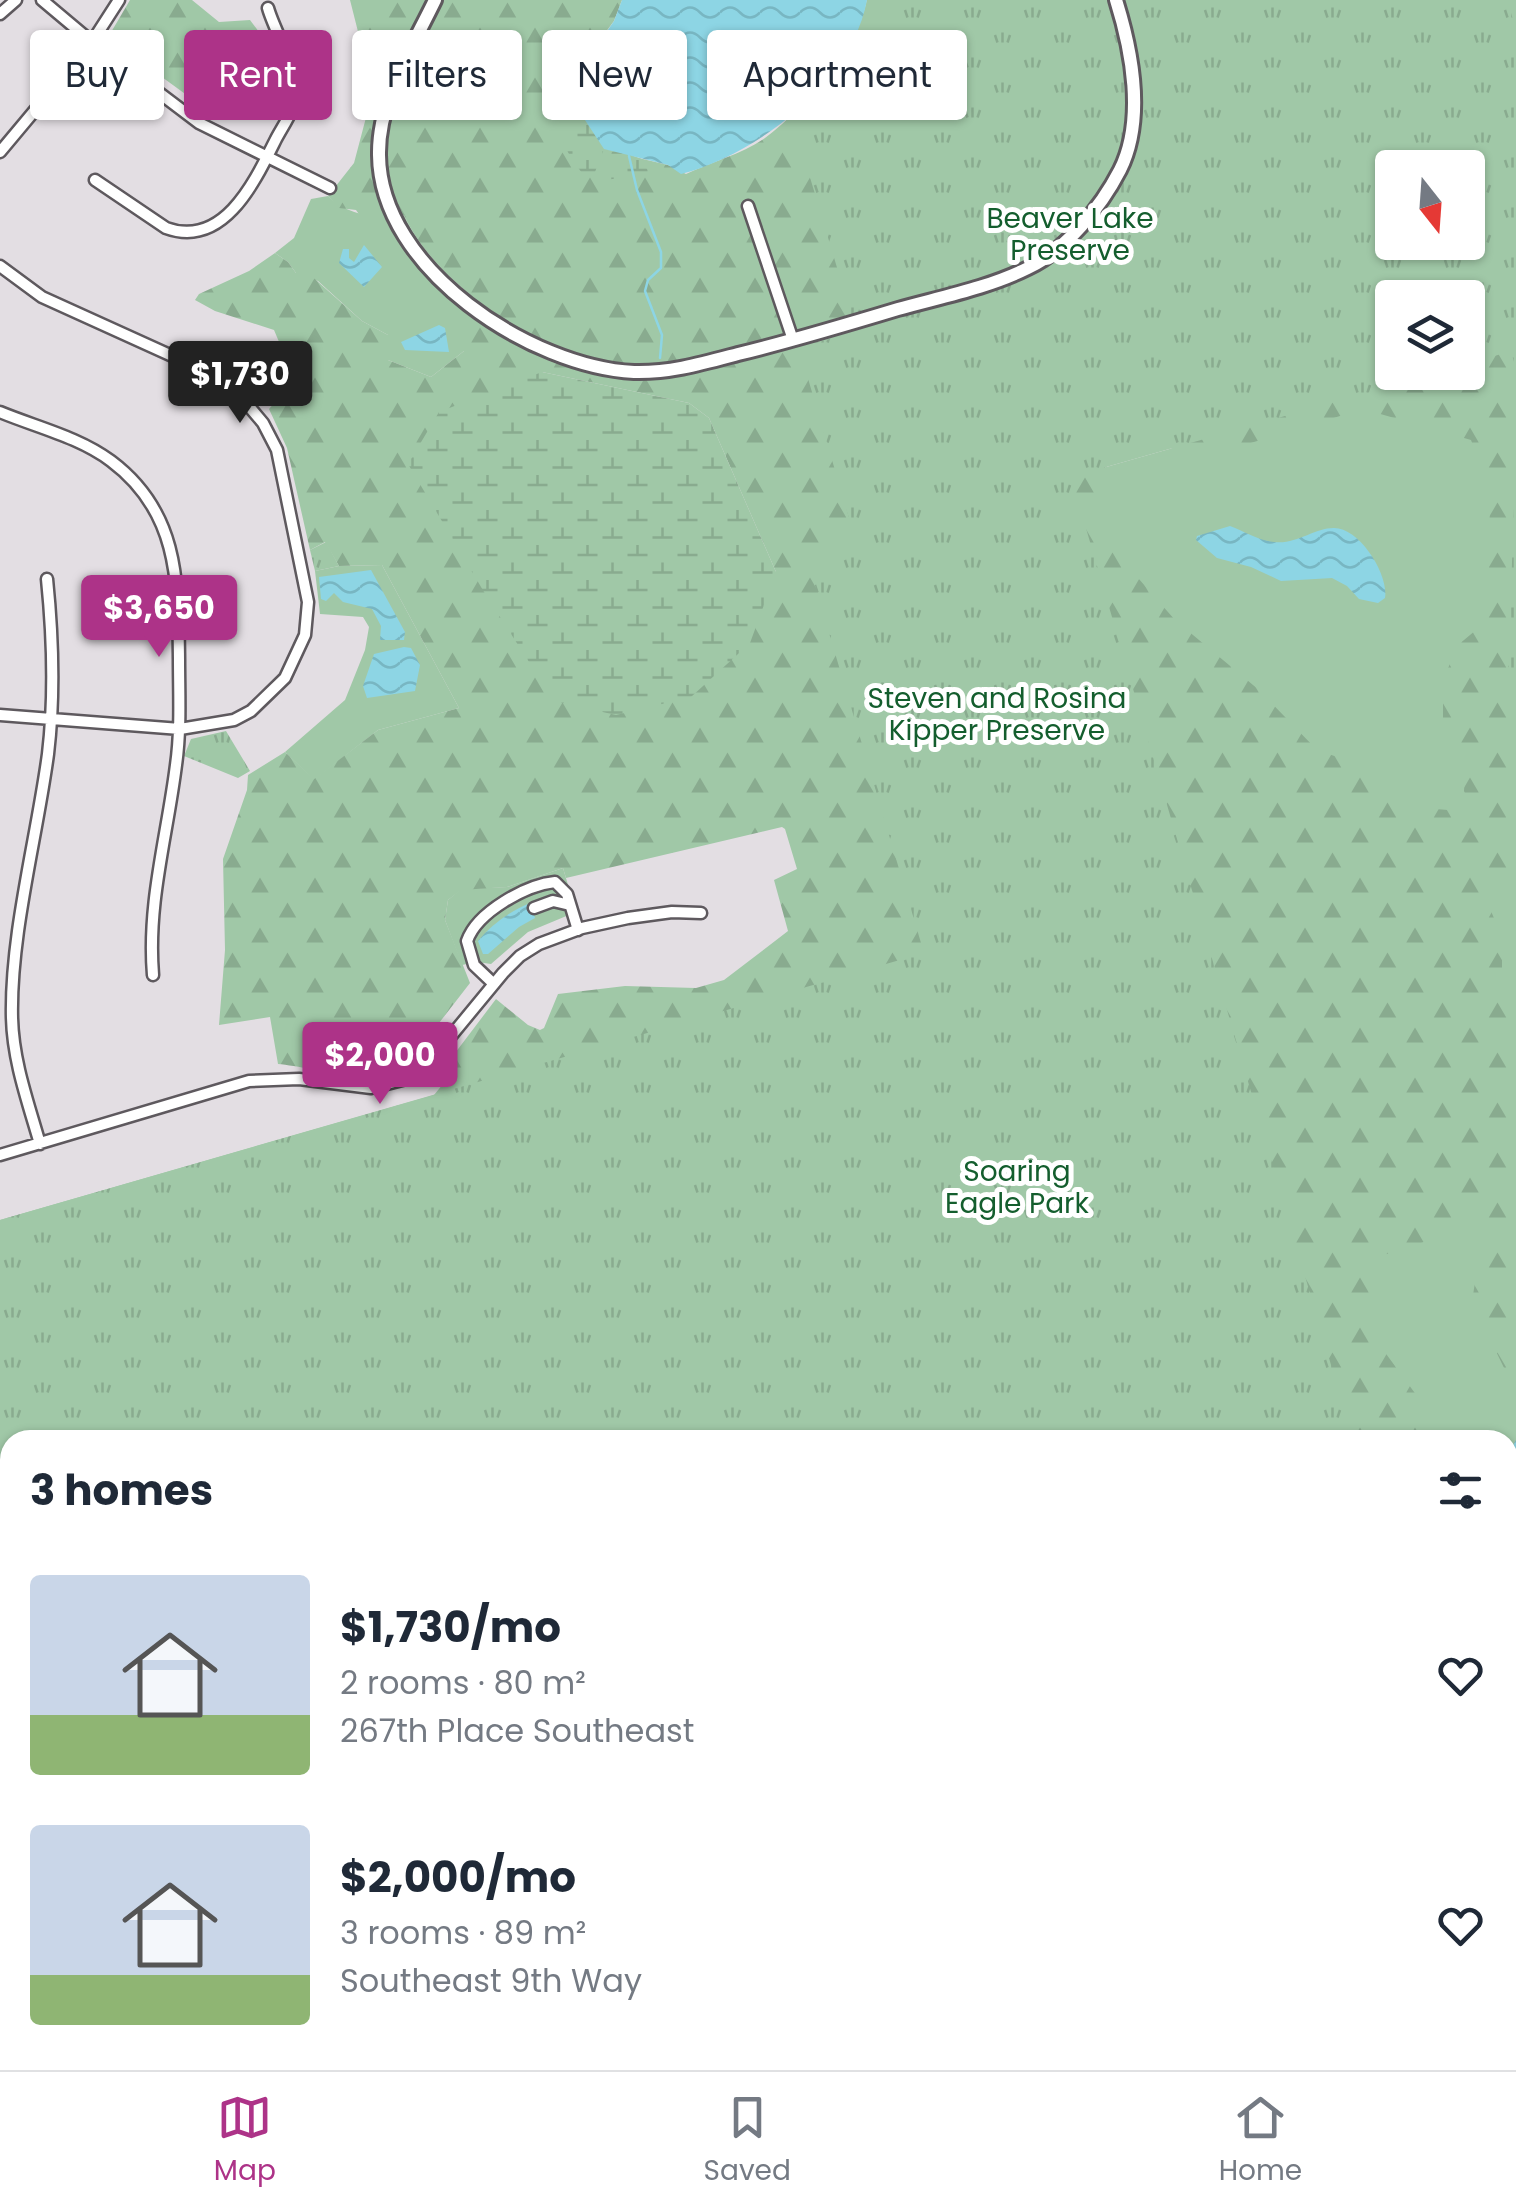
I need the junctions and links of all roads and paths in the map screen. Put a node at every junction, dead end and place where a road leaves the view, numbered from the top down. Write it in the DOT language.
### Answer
graph roads {
  1 [pos="16,0"];
  2 [pos="42,0"];
  3 [pos="119,0"];
  4 [pos="434,0"];
  5 [pos="1116,0"];
  6 [pos="268,8"];
  7 [pos="0,14"];
  8 [pos="78,30"];
  9 [pos="100,30"];
  10 [pos="164,97"];
  11 [pos="30,116"];
  12 [pos="0,152"];
  13 [pos="266,159"];
  14 [pos="95,180"];
  15 [pos="330,188"];
  16 [pos="748,206"];
  17 [pos="0,266"];
  18 [pos="793,340"];
  19 [pos="1,414"];
  20 [pos="47,580"];
  21 [pos="0,715"];
  22 [pos="51,720"];
  23 [pos="180,729"];
  24 [pos="570,905"];
  25 [pos="534,908"];
  26 [pos="702,913"];
  27 [pos="578,930"];
  28 [pos="153,976"];
  29 [pos="494,984"];
  30 [pos="40,1144"];
  31 [pos="0,1156"];
  1 -- 7 [label="street"];
  2 -- 8 [label="street"];
  3 -- 9 [label="street"];
  4 -- 18 [label="street"];
  5 -- 18 [label="street"];
  6 -- 13 [label="street"];
  10 -- 13 [label="street"];
  11 -- 12 [label="street"];
  13 -- 14 [label="street"];
  13 -- 15 [label="street"];
  16 -- 18 [label="street"];
  17 -- 23 [label="street"];
  19 -- 23 [label="street"];
  20 -- 22 [label="street"];
  21 -- 22 [label="street"];
  22 -- 23 [label="street"];
  22 -- 30 [label="street"];
  23 -- 28 [label="street"];
  24 -- 25 [label="street"];
  24 -- 27 [label="street"];
  24 -- 29 [label="street"];
  26 -- 27 [label="street"];
  27 -- 29 [label="street"];
  29 -- 30 [label="street"];
  30 -- 31 [label="street"];
}
